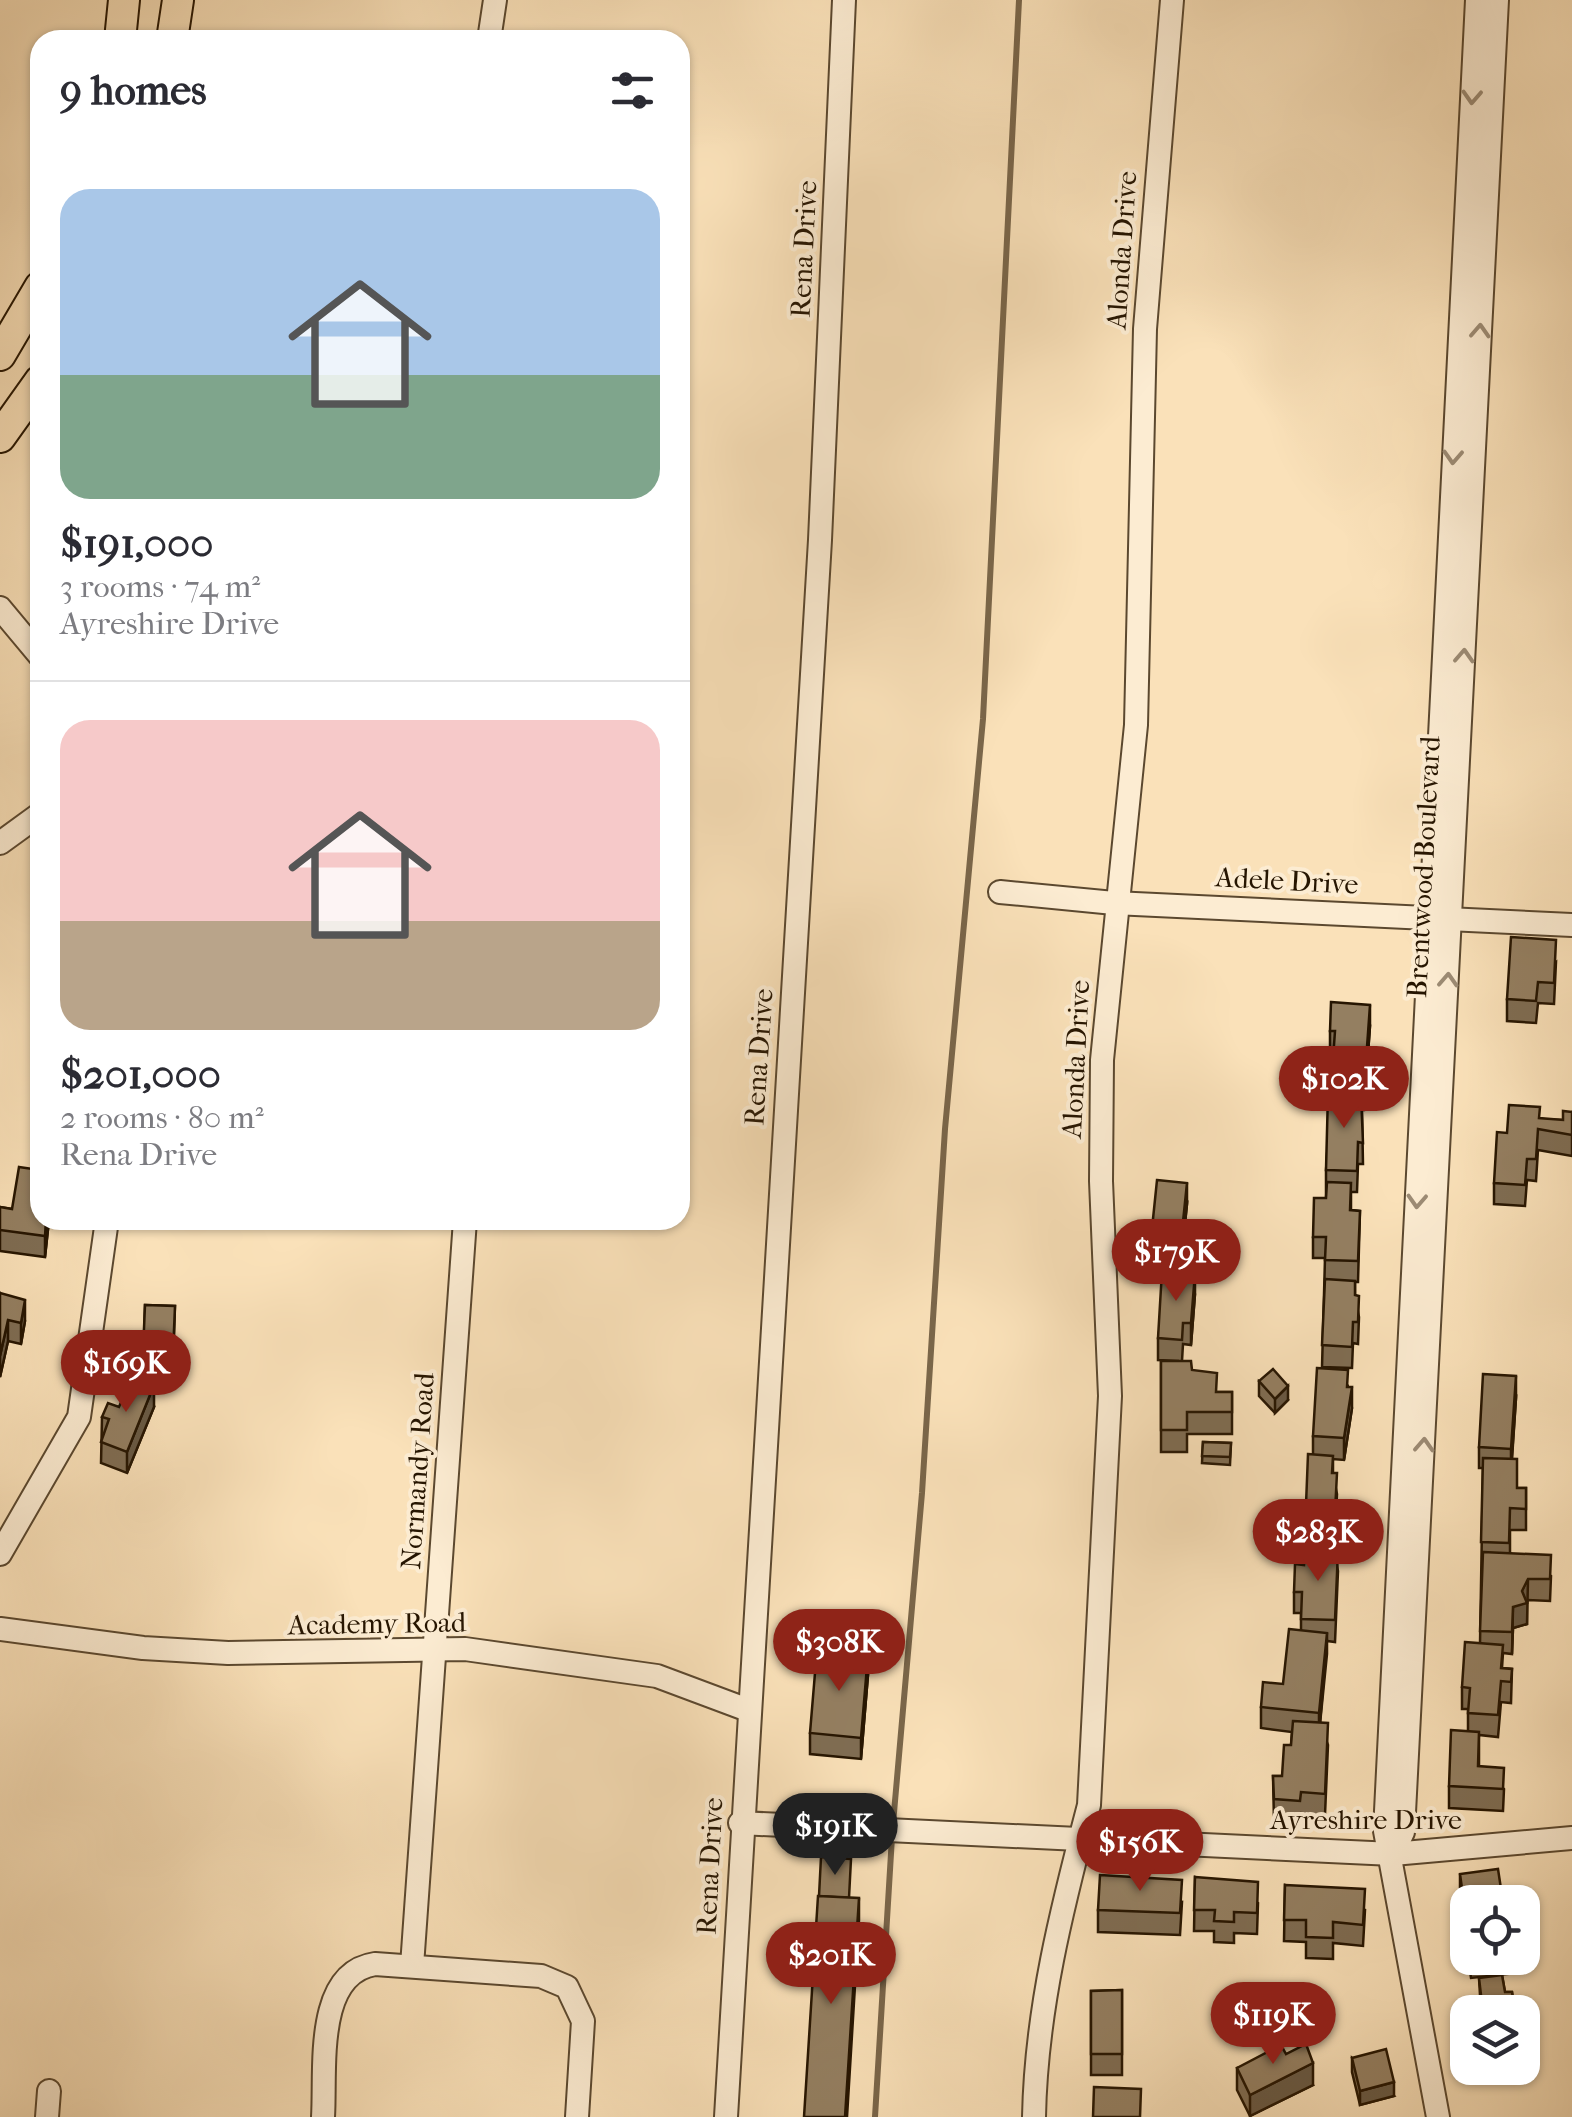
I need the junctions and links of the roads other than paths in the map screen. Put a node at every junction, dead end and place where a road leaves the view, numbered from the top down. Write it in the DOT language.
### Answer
graph roads {
  1 [pos="124,0"];
  2 [pos="178,0"];
  3 [pos="497,0"];
  4 [pos="844,0"];
  5 [pos="1172,0"];
  6 [pos="1477,0"];
  7 [pos="1496,0"];
  8 [pos="121,30"];
  9 [pos="174,30"];
  10 [pos="491,30"];
  11 [pos="501,30"];
  12 [pos="30,304"];
  13 [pos="0,355"];
  14 [pos="30,395"];
  15 [pos="0,437"];
  16 [pos="0,608"];
  17 [pos="30,644"];
  18 [pos="30,821"];
  19 [pos="0,843"];
  20 [pos="1000,892"];
  21 [pos="1114,902"];
  22 [pos="1441,918"];
  23 [pos="1572,925"];
  24 [pos="106,1230"];
  25 [pos="464,1230"];
  26 [pos="0,1554"];
  27 [pos="0,1629"];
  28 [pos="434,1647"];
  29 [pos="748,1710"];
  30 [pos="740,1823"];
  31 [pos="1572,1838"];
  32 [pos="1078,1841"];
  33 [pos="1393,1854"];
  34 [pos="412,1966"];
  35 [pos="48,2091"];
  36 [pos="46,2117"];
  37 [pos="323,2117"];
  38 [pos="577,2117"];
  39 [pos="726,2117"];
  40 [pos="1034,2117"];
  41 [pos="1438,2117"];
  1 -- 8 [label="main road"];
  2 -- 9 [label="main road"];
  3 -- 10 [label="street"];
  3 -- 11 [label="street"];
  4 -- 29 [label="street, Rena Drive"];
  5 -- 21 [label="street, Alonda Drive"];
  6 -- 22 [label="street, Brentwood Boulevard, one-way"];
  22 -- 7 [label="street, Brentwood Boulevard, one-way"];
  12 -- 13 [label="main road"];
  14 -- 15 [label="main road"];
  16 -- 17 [label="street"];
  18 -- 19 [label="street"];
  20 -- 21 [label="street, Adele Drive"];
  21 -- 22 [label="street, Adele Drive"];
  21 -- 32 [label="street, Alonda Drive"];
  22 -- 23 [label="street, Adele Drive"];
  22 -- 33 [label="street, Brentwood Boulevard"];
  24 -- 26 [label="street"];
  25 -- 28 [label="street, Normandy Road"];
  27 -- 28 [label="street, Academy Road"];
  28 -- 29 [label="street, Academy Road"];
  28 -- 34 [label="street, Normandy Road"];
  29 -- 30 [label="street, Rena Drive"];
  30 -- 32 [label="street, Ayreshire Drive"];
  30 -- 39 [label="street, Rena Drive"];
  31 -- 33 [label="street, Ayreshire Drive"];
  32 -- 33 [label="street, Ayreshire Drive"];
  32 -- 40 [label="street, Alonda Drive"];
  33 -- 41 [label="street, Brentwood Boulevard"];
  34 -- 37 [label="street"];
  34 -- 38 [label="street"];
  35 -- 36 [label="street"];
}
